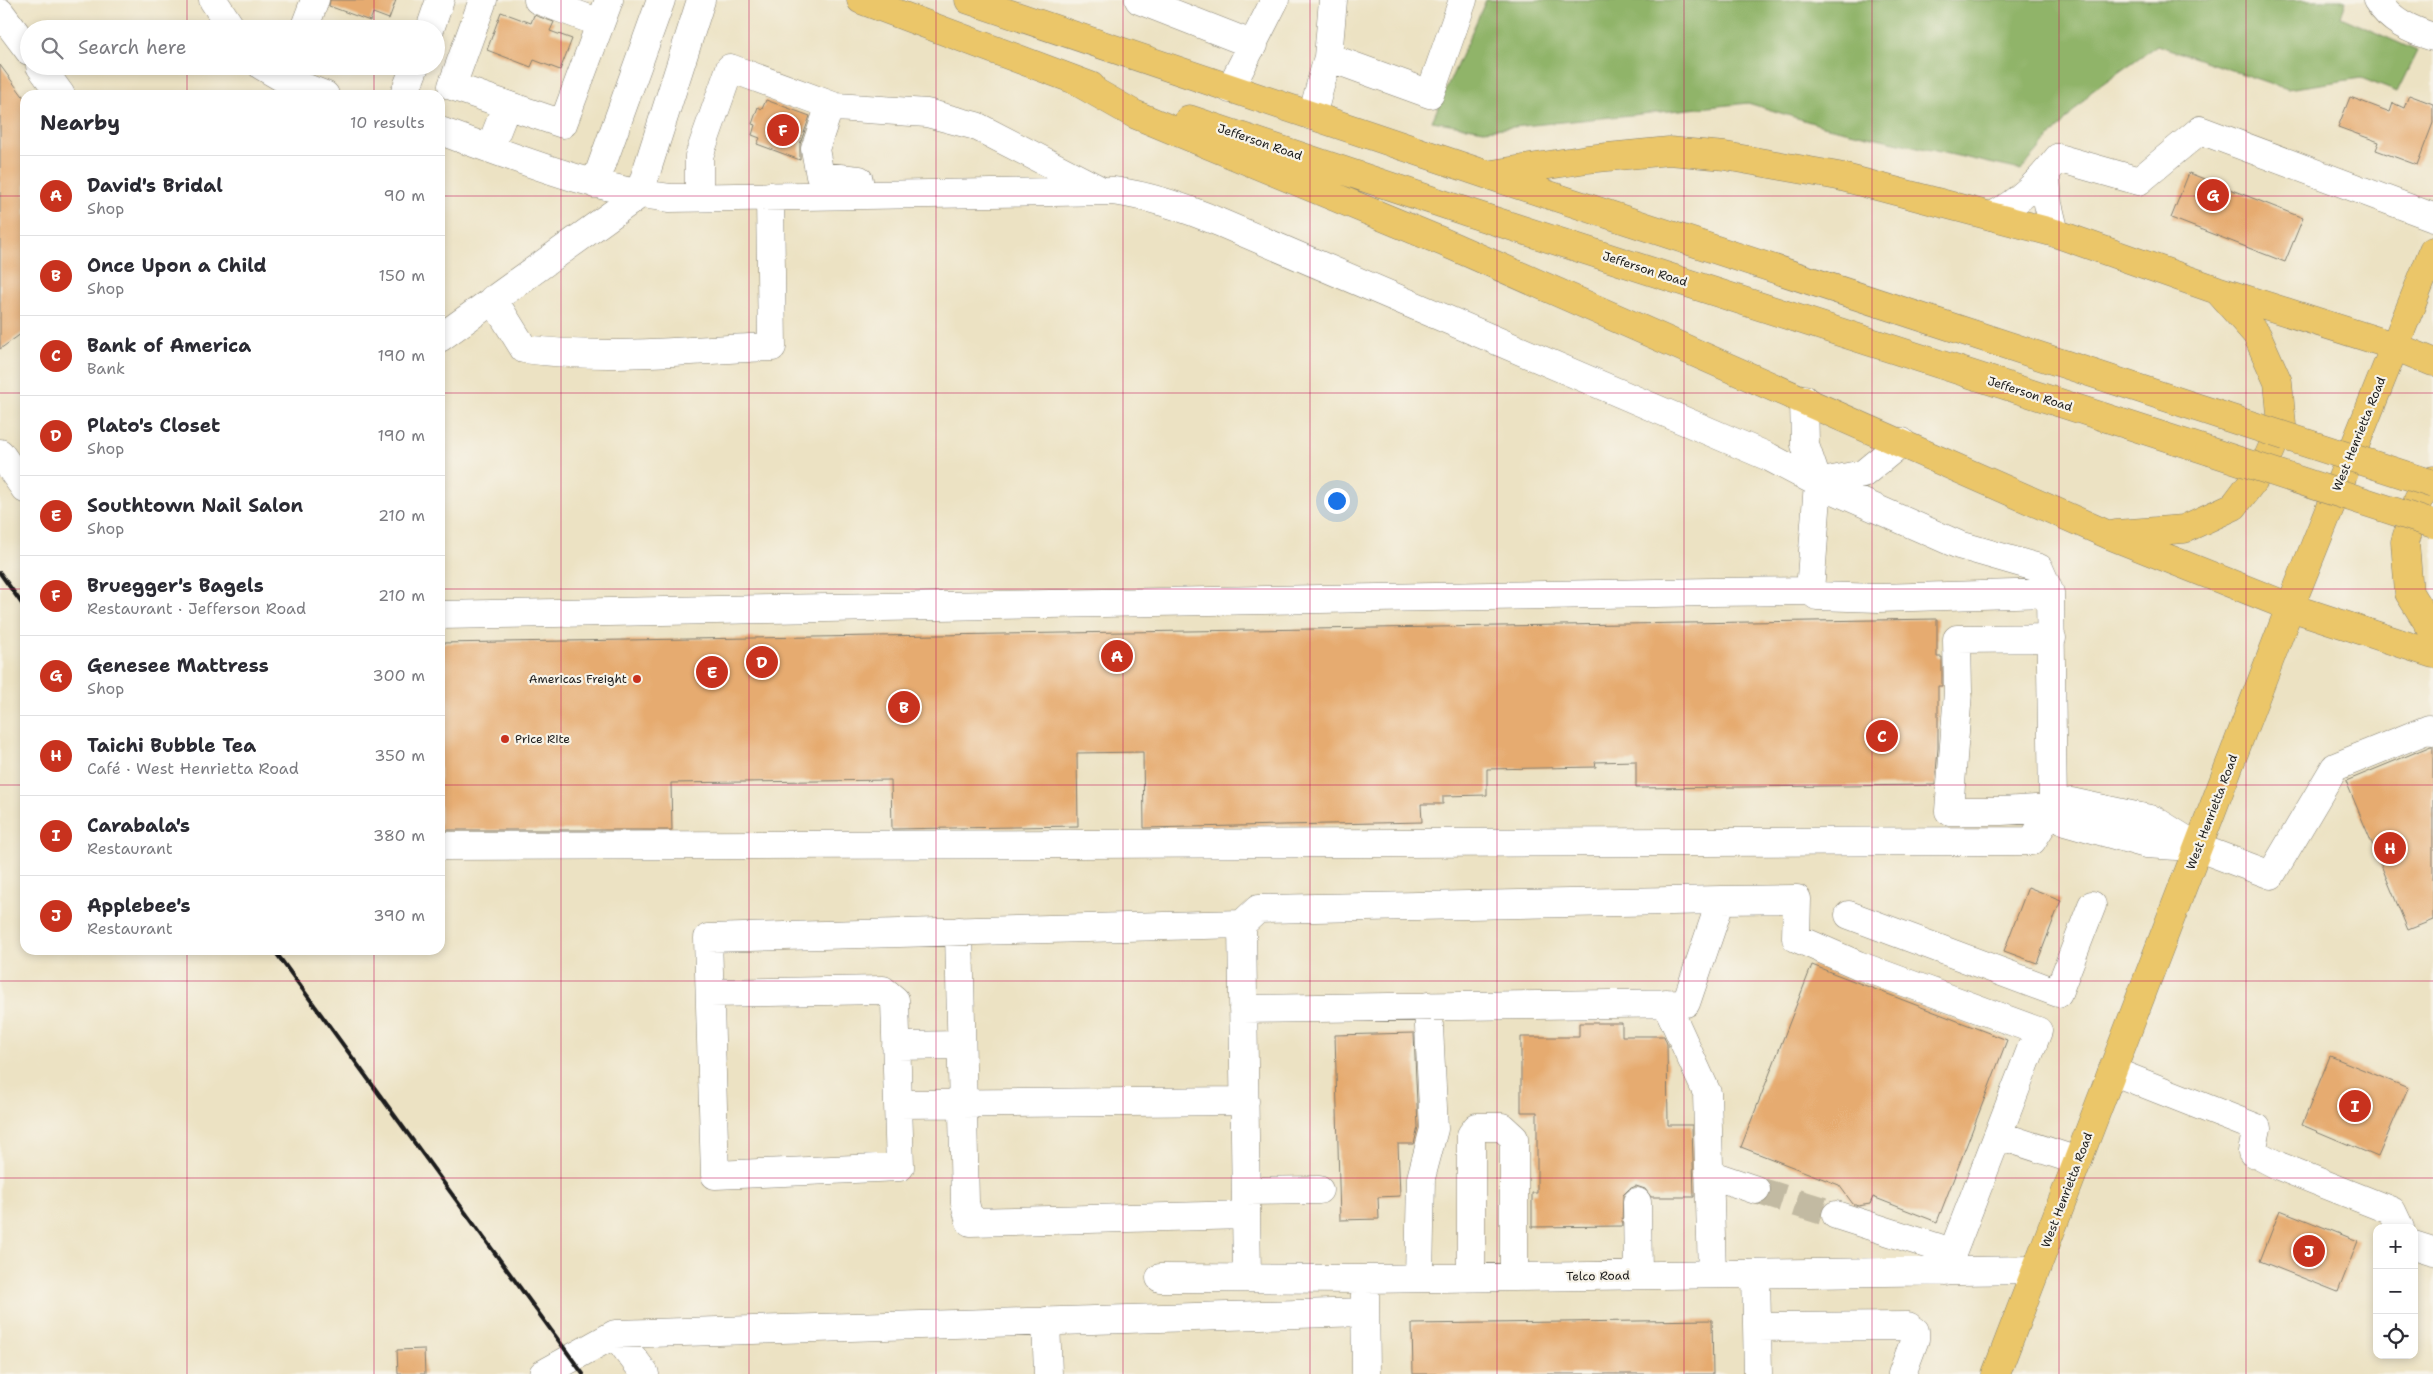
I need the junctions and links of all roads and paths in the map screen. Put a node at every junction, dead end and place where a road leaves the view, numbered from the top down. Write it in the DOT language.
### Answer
graph roads {
  1 [pos="213,0"];
  2 [pos="315,0"];
  3 [pos="440,0"];
  4 [pos="483,0"];
  5 [pos="538,0"];
  6 [pos="661,0"];
  7 [pos="701,0"];
  8 [pos="861,0"];
  9 [pos="969,0"];
  10 [pos="1138,0"];
  11 [pos="1275,0"];
  12 [pos="1333,0"];
  13 [pos="1463,0"];
  14 [pos="2377,0"];
  15 [pos="0,12"];
  16 [pos="605,12"];
  17 [pos="226,20"];
  18 [pos="307,20"];
  19 [pos="433,20"];
  20 [pos="2432,33"];
  21 [pos="20,39"];
  22 [pos="1254,45"];
  23 [pos="1328,57"];
  24 [pos="47,75"];
  25 [pos="291,75"];
  26 [pos="412,75"];
  27 [pos="1074,80"];
  28 [pos="1230,89"];
  29 [pos="57,90"];
  30 [pos="317,90"];
  31 [pos="406,90"];
  32 [pos="830,104"];
  33 [pos="507,105"];
  34 [pos="1312,116"];
  35 [pos="445,133"];
  36 [pos="490,148"];
  37 [pos="1063,170"];
  38 [pos="1488,175"];
  39 [pos="2046,175"];
  40 [pos="595,184"];
  41 [pos="1102,191"];
  42 [pos="639,195"];
  43 [pos="770,196"];
  44 [pos="699,197"];
  45 [pos="1992,216"];
  46 [pos="2433,217"];
  47 [pos="2055,233"];
  48 [pos="2433,251"];
  49 [pos="2217,290"];
  50 [pos="493,299"];
  51 [pos="445,334"];
  52 [pos="2394,346"];
  53 [pos="2433,362"];
  54 [pos="1804,398"];
  55 [pos="1902,442"];
  56 [pos="0,453"];
  57 [pos="2433,480"];
  58 [pos="20,482"];
  59 [pos="1818,483"];
  60 [pos="2433,484"];
  61 [pos="2433,524"];
  62 [pos="2109,535"];
  63 [pos="2050,593"];
  64 [pos="1814,594"];
  65 [pos="2290,607"];
  66 [pos="445,615"];
  67 [pos="2433,631"];
  68 [pos="2052,638"];
  69 [pos="2433,654"];
  70 [pos="2433,731"];
  71 [pos="2053,808"];
  72 [pos="445,846"];
  73 [pos="2199,848"];
  74 [pos="1721,900"];
  75 [pos="2092,904"];
  76 [pos="1849,915"];
  77 [pos="1242,924"];
  78 [pos="959,931"];
  79 [pos="2058,992"];
  80 [pos="710,993"];
  81 [pos="1666,1003"];
  82 [pos="1428,1006"];
  83 [pos="1243,1009"];
  84 [pos="2038,1031"];
  85 [pos="962,1044"];
  86 [pos="896,1046"];
  87 [pos="2112,1071"];
  88 [pos="1244,1101"];
  89 [pos="962,1103"];
  90 [pos="898,1104"];
  91 [pos="1998,1135"];
  92 [pos="2078,1161"];
  93 [pos="1709,1174"];
  94 [pos="1319,1190"];
  95 [pos="1756,1190"];
  96 [pos="1637,1202"];
  97 [pos="1246,1203"];
  98 [pos="1836,1215"];
  99 [pos="2398,1224"];
  100 [pos="2418,1246"];
  101 [pos="2433,1251"];
  102 [pos="1948,1262"];
  103 [pos="2035,1270"];
  104 [pos="1712,1274"];
  105 [pos="1756,1274"];
  106 [pos="1638,1275"];
  107 [pos="1471,1277"];
  108 [pos="1514,1277"];
  109 [pos="1160,1278"];
  110 [pos="1247,1278"];
  111 [pos="1364,1278"];
  112 [pos="1419,1278"];
  113 [pos="1365,1312"];
  114 [pos="1046,1322"];
  115 [pos="1757,1327"];
  116 [pos="615,1334"];
  117 [pos="542,1374"];
  118 [pos="645,1374"];
  119 [pos="1048,1374"];
  120 [pos="1366,1374"];
  121 [pos="1758,1374"];
  122 [pos="1902,1374"];
  123 [pos="1996,1374"];
  1 -- 17 [label="street"];
  2 -- 18 [label="street"];
  3 -- 19 [label="street"];
  4 -- 33 [label="street"];
  5 -- 16 [label="street"];
  6 -- 40 [label="street"];
  7 -- 42 [label="street"];
  8 -- 27 [label="main road, Jefferson Road"];
  9 -- 28 [label="main road"];
  10 -- 22 [label="street"];
  11 -- 22 [label="street"];
  12 -- 23 [label="street"];
  13 -- 23 [label="street"];
  14 -- 20 [label="street"];
  15 -- 21 [label="street"];
  16 -- 33 [label="street"];
  22 -- 28 [label="street"];
  23 -- 34 [label="street"];
  24 -- 29 [label="street"];
  25 -- 30 [label="street"];
  26 -- 31 [label="street"];
  27 -- 54 [label="main road"];
  27 -- 61 [label="main road, Jefferson Road, bridge"];
  28 -- 34 [label="main road"];
  32 -- 37 [label="street"];
  32 -- 37 [label="street"];
  32 -- 44 [label="street"];
  33 -- 36 [label="street"];
  34 -- 38 [label="main road"];
  35 -- 36 [label="street"];
  36 -- 40 [label="street"];
  37 -- 41 [label="street"];
  38 -- 45 [label="main road"];
  38 -- 60 [label="main road, bridge"];
  39 -- 45 [label="street"];
  39 -- 46 [label="street"];
  39 -- 47 [label="street"];
  40 -- 42 [label="street"];
  41 -- 43 [label="street"];
  41 -- 59 [label="street"];
  42 -- 44 [label="street"];
  42 -- 50 [label="street"];
  43 -- 44 [label="street"];
  43 -- 50 [label="street"];
  45 -- 47 [label="main road"];
  47 -- 49 [label="main road"];
  48 -- 52 [label="main road, West Henrietta Road"];
  49 -- 52 [label="main road"];
  49 -- 62 [label="main road"];
  50 -- 51 [label="street"];
  52 -- 53 [label="main road"];
  52 -- 65 [label="main road, West Henrietta Road"];
  54 -- 55 [label="main road"];
  54 -- 59 [label="street"];
  55 -- 59 [label="street"];
  55 -- 62 [label="main road"];
  56 -- 58 [label="street"];
  57 -- 67 [label="main road"];
  59 -- 63 [label="street"];
  59 -- 64 [label="street"];
  62 -- 65 [label="main road"];
  63 -- 64 [label="street"];
  63 -- 68 [label="street"];
  64 -- 66 [label="street"];
  65 -- 69 [label="main road"];
  65 -- 73 [label="main road, West Henrietta Road"];
  68 -- 71 [label="street"];
  68 -- 71 [label="street"];
  70 -- 73 [label="street"];
  71 -- 72 [label="street"];
  71 -- 73 [label="street"];
  73 -- 87 [label="main road, West Henrietta Road"];
  74 -- 77 [label="street"];
  74 -- 81 [label="street"];
  74 -- 84 [label="street"];
  75 -- 79 [label="street"];
  76 -- 79 [label="street"];
  77 -- 78 [label="street"];
  77 -- 83 [label="street"];
  78 -- 80 [label="street"];
  78 -- 85 [label="street"];
  79 -- 84 [label="street"];
  80 -- 86 [label="street"];
  80 -- 90 [label="street"];
  81 -- 82 [label="street"];
  81 -- 93 [label="street"];
  82 -- 83 [label="street"];
  82 -- 112 [label="street"];
  83 -- 88 [label="street"];
  84 -- 91 [label="street"];
  85 -- 86 [label="street"];
  85 -- 89 [label="street"];
  86 -- 90 [label="street"];
  87 -- 92 [label="main road, West Henrietta Road"];
  87 -- 99 [label="street"];
  88 -- 89 [label="street"];
  88 -- 97 [label="street"];
  89 -- 90 [label="street"];
  89 -- 97 [label="street"];
  91 -- 92 [label="street"];
  91 -- 102 [label="street"];
  92 -- 103 [label="main road, West Henrietta Road"];
  93 -- 95 [label="street"];
  93 -- 104 [label="street"];
  94 -- 97 [label="street"];
  96 -- 106 [label="street"];
  97 -- 110 [label="street"];
  98 -- 102 [label="street"];
  100 -- 101 [label="street"];
  102 -- 103 [label="street, Telco Road"];
  102 -- 105 [label="street, Telco Road"];
  103 -- 123 [label="main road, West Henrietta Road"];
  104 -- 105 [label="street, Telco Road"];
  104 -- 106 [label="street, Telco Road"];
  105 -- 115 [label="street"];
  106 -- 108 [label="street, Telco Road"];
  107 -- 108 [label="street, Telco Road"];
  107 -- 108 [label="street"];
  107 -- 112 [label="street, Telco Road"];
  109 -- 110 [label="street, Telco Road"];
  110 -- 111 [label="street, Telco Road"];
  111 -- 112 [label="street, Telco Road"];
  111 -- 113 [label="street"];
  113 -- 114 [label="street"];
  113 -- 120 [label="street"];
  114 -- 116 [label="street"];
  114 -- 119 [label="street"];
  115 -- 121 [label="street"];
  115 -- 122 [label="street"];
  116 -- 117 [label="street"];
  116 -- 118 [label="street"];
}
